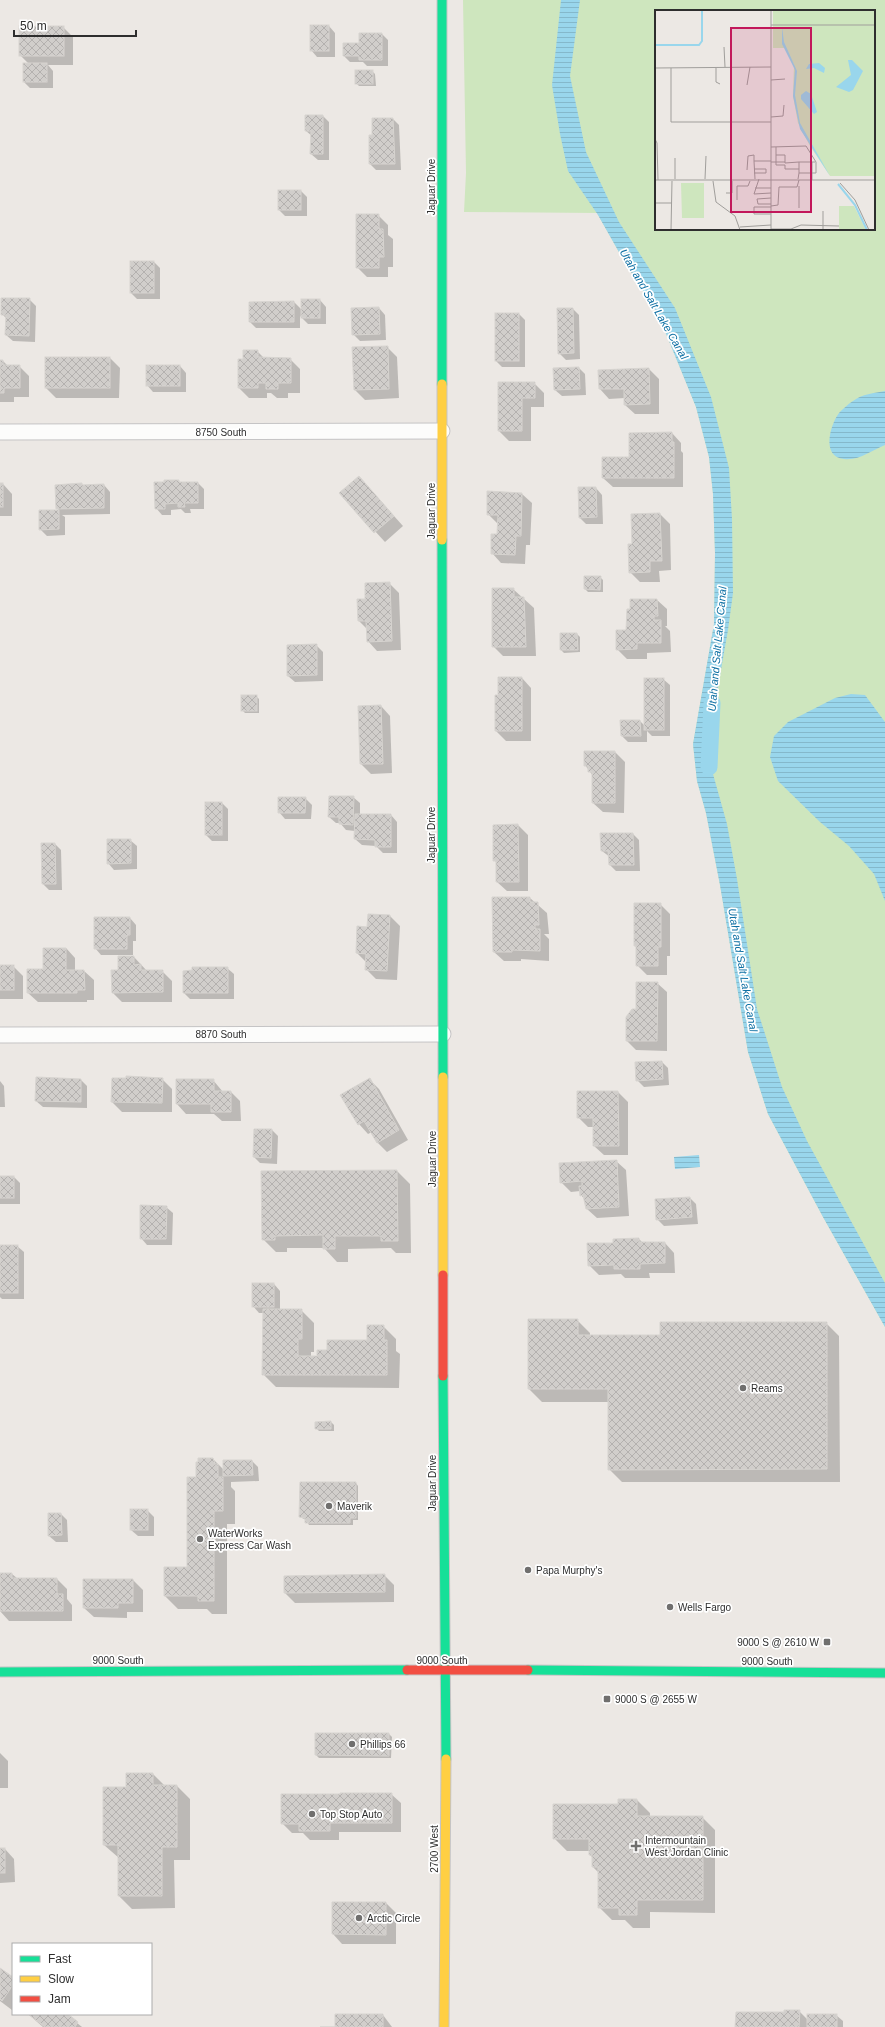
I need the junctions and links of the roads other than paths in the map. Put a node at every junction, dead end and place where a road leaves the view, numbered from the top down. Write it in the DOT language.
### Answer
graph roads {
  1 [pos="442,0"];
  2 [pos="442,431"];
  3 [pos="0,432"];
  4 [pos="442,1034"];
  5 [pos="0,1035"];
  6 [pos="445,1671"];
  7 [pos="0,1672"];
  8 [pos="885,1673"];
  9 [pos="444,2027"];
  1 -- 2 [label="main road, Jaguar Drive"];
  2 -- 3 [label="street, 8750 South"];
  2 -- 4 [label="main road, Jaguar Drive"];
  4 -- 5 [label="street, 8870 South"];
  4 -- 6 [label="main road, Jaguar Drive"];
  6 -- 7 [label="main road, 9000 South"];
  6 -- 8 [label="main road, 9000 South"];
  6 -- 9 [label="main road, 2700 West"];
}
